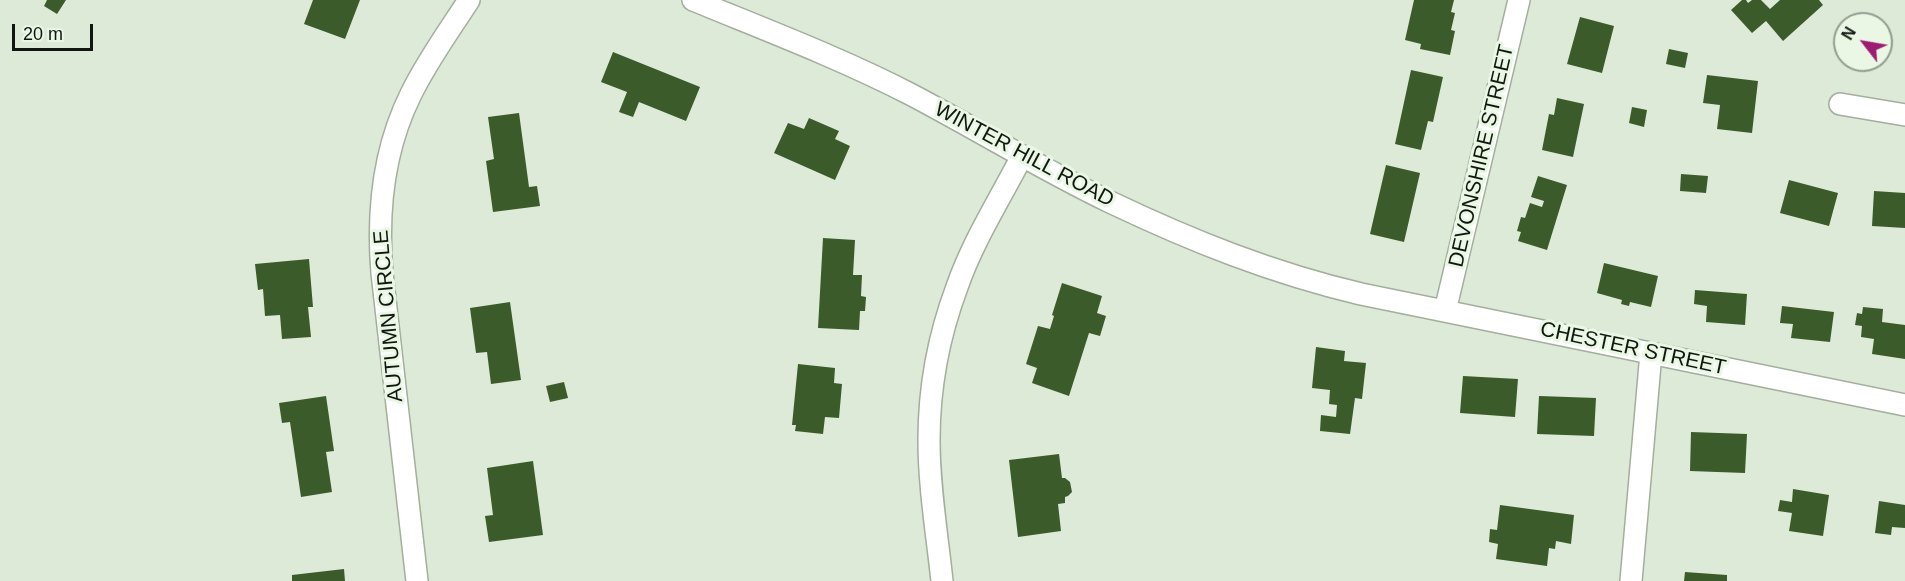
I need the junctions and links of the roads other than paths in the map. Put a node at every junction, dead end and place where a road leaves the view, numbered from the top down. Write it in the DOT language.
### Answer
graph roads {
  1 [pos="469,0"];
  2 [pos="693,0"];
  3 [pos="1519,0"];
  4 [pos="1840,104"];
  5 [pos="1905,115"];
  6 [pos="1022,156"];
  7 [pos="1361,294"];
  8 [pos="1445,311"];
  9 [pos="1651,353"];
  10 [pos="1905,405"];
  11 [pos="417,581"];
  12 [pos="942,581"];
  13 [pos="1630,581"];
  1 -- 11 [label="street, AUTUMN CIRCLE"];
  2 -- 6 [label="street, WINTER HILL ROAD"];
  3 -- 8 [label="street, DEVONSHIRE STREET"];
  4 -- 5 [label="street"];
  6 -- 7 [label="street, WINTER HILL ROAD"];
  6 -- 12 [label="street"];
  7 -- 8 [label="street, CHESTER STREET"];
  8 -- 9 [label="street, CHESTER STREET"];
  9 -- 10 [label="street, CHESTER STREET"];
  9 -- 13 [label="street"];
}
